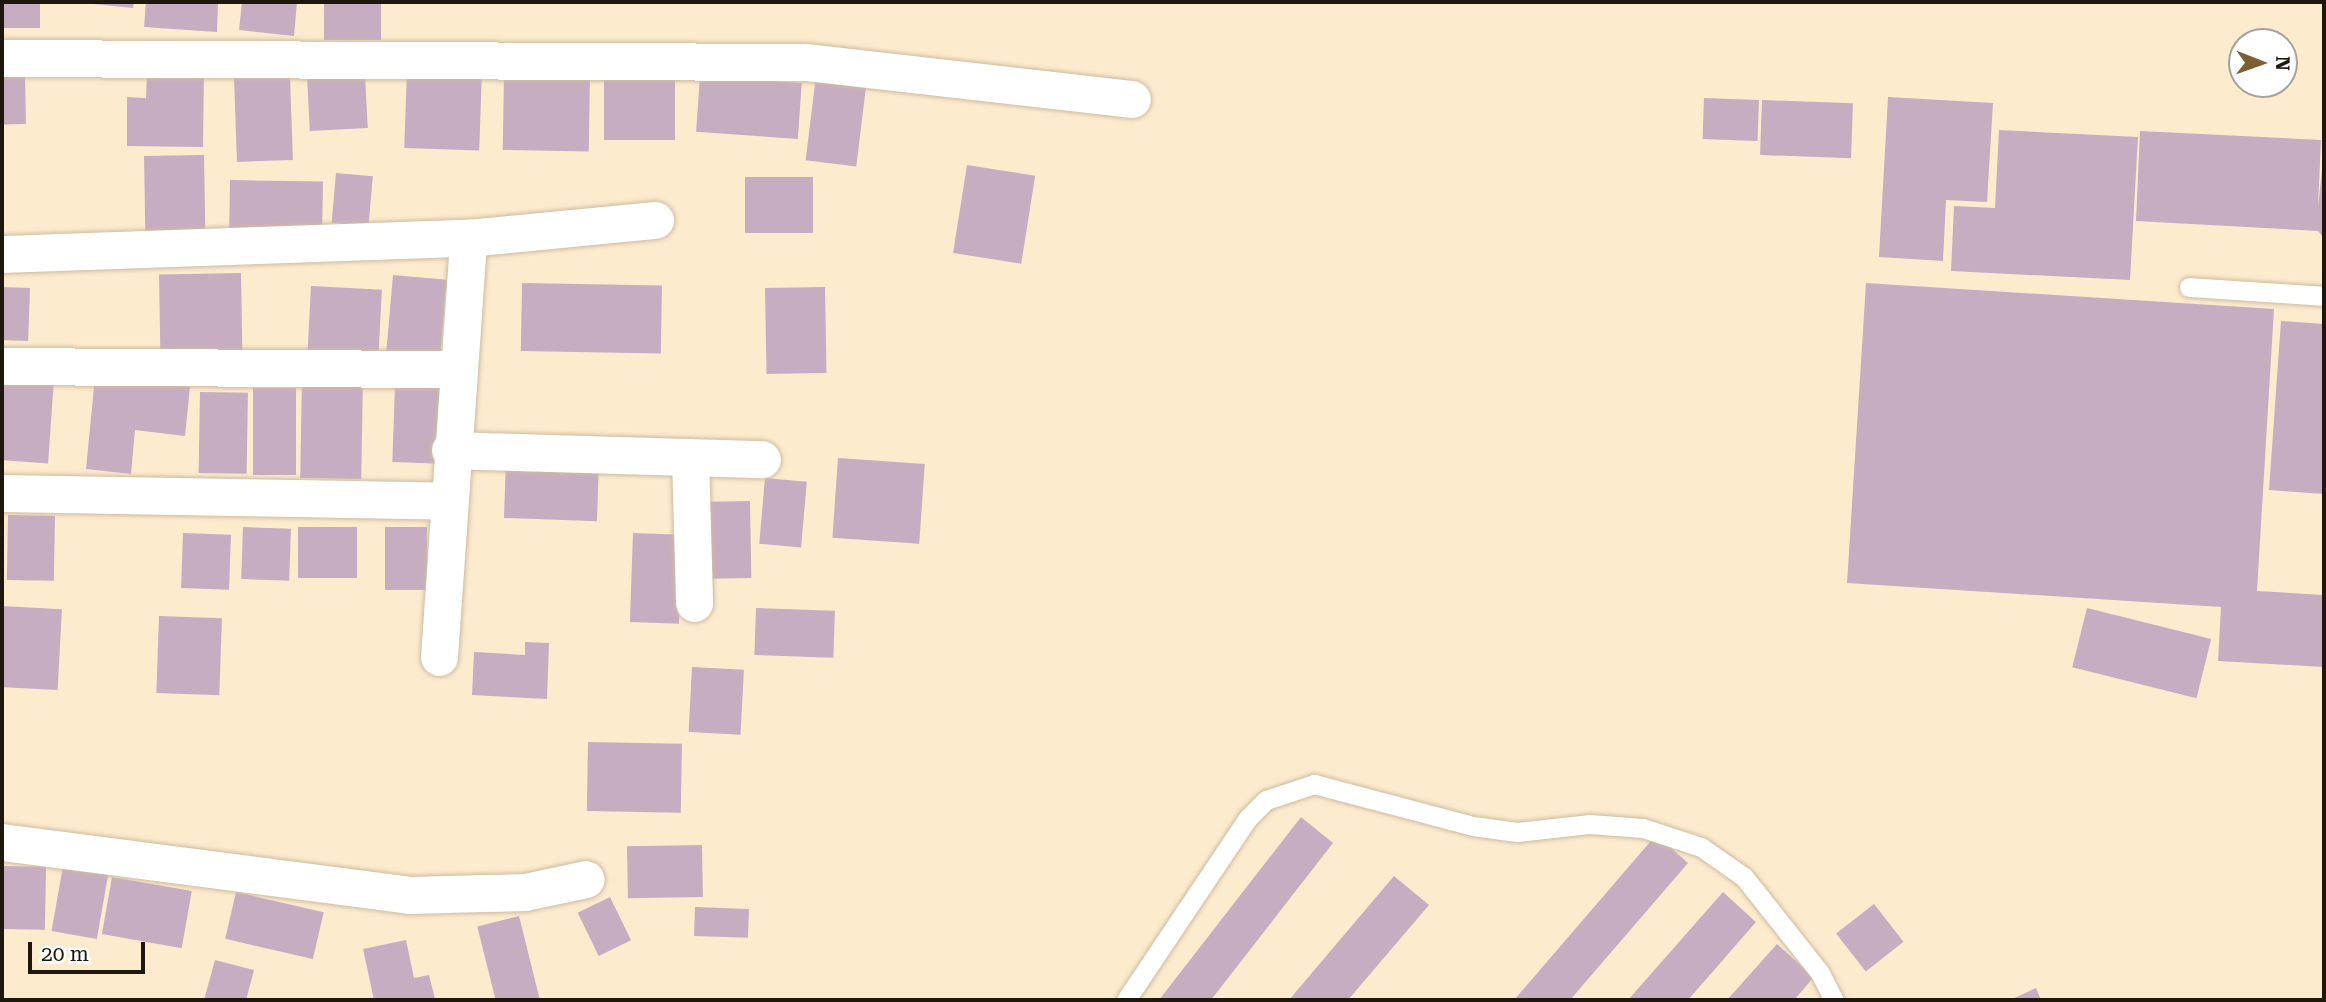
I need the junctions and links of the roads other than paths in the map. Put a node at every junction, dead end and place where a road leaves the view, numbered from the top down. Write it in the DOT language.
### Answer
graph roads {
  1 [pos="2,58"];
  2 [pos="1132,99"];
  3 [pos="654,220"];
  4 [pos="468,238"];
  5 [pos="2,254"];
  6 [pos="2189,287"];
  7 [pos="2324,296"];
  8 [pos="2,366"];
  9 [pos="456,369"];
  10 [pos="450,450"];
  11 [pos="690,457"];
  12 [pos="762,459"];
  13 [pos="2,492"];
  14 [pos="448,501"];
  15 [pos="694,603"];
  16 [pos="439,657"];
  17 [pos="2,842"];
  18 [pos="586,879"];
  19 [pos="1126,1000"];
  20 [pos="1834,1000"];
  1 -- 2 [label="street"];
  3 -- 4 [label="street"];
  4 -- 5 [label="street"];
  4 -- 9 [label="street"];
  6 -- 7 [label="lane"];
  8 -- 9 [label="street"];
  9 -- 10 [label="street"];
  10 -- 11 [label="street"];
  10 -- 14 [label="street"];
  11 -- 12 [label="street"];
  11 -- 15 [label="street"];
  13 -- 14 [label="street"];
  14 -- 16 [label="street"];
  17 -- 18 [label="street"];
  19 -- 20 [label="lane"];
}
